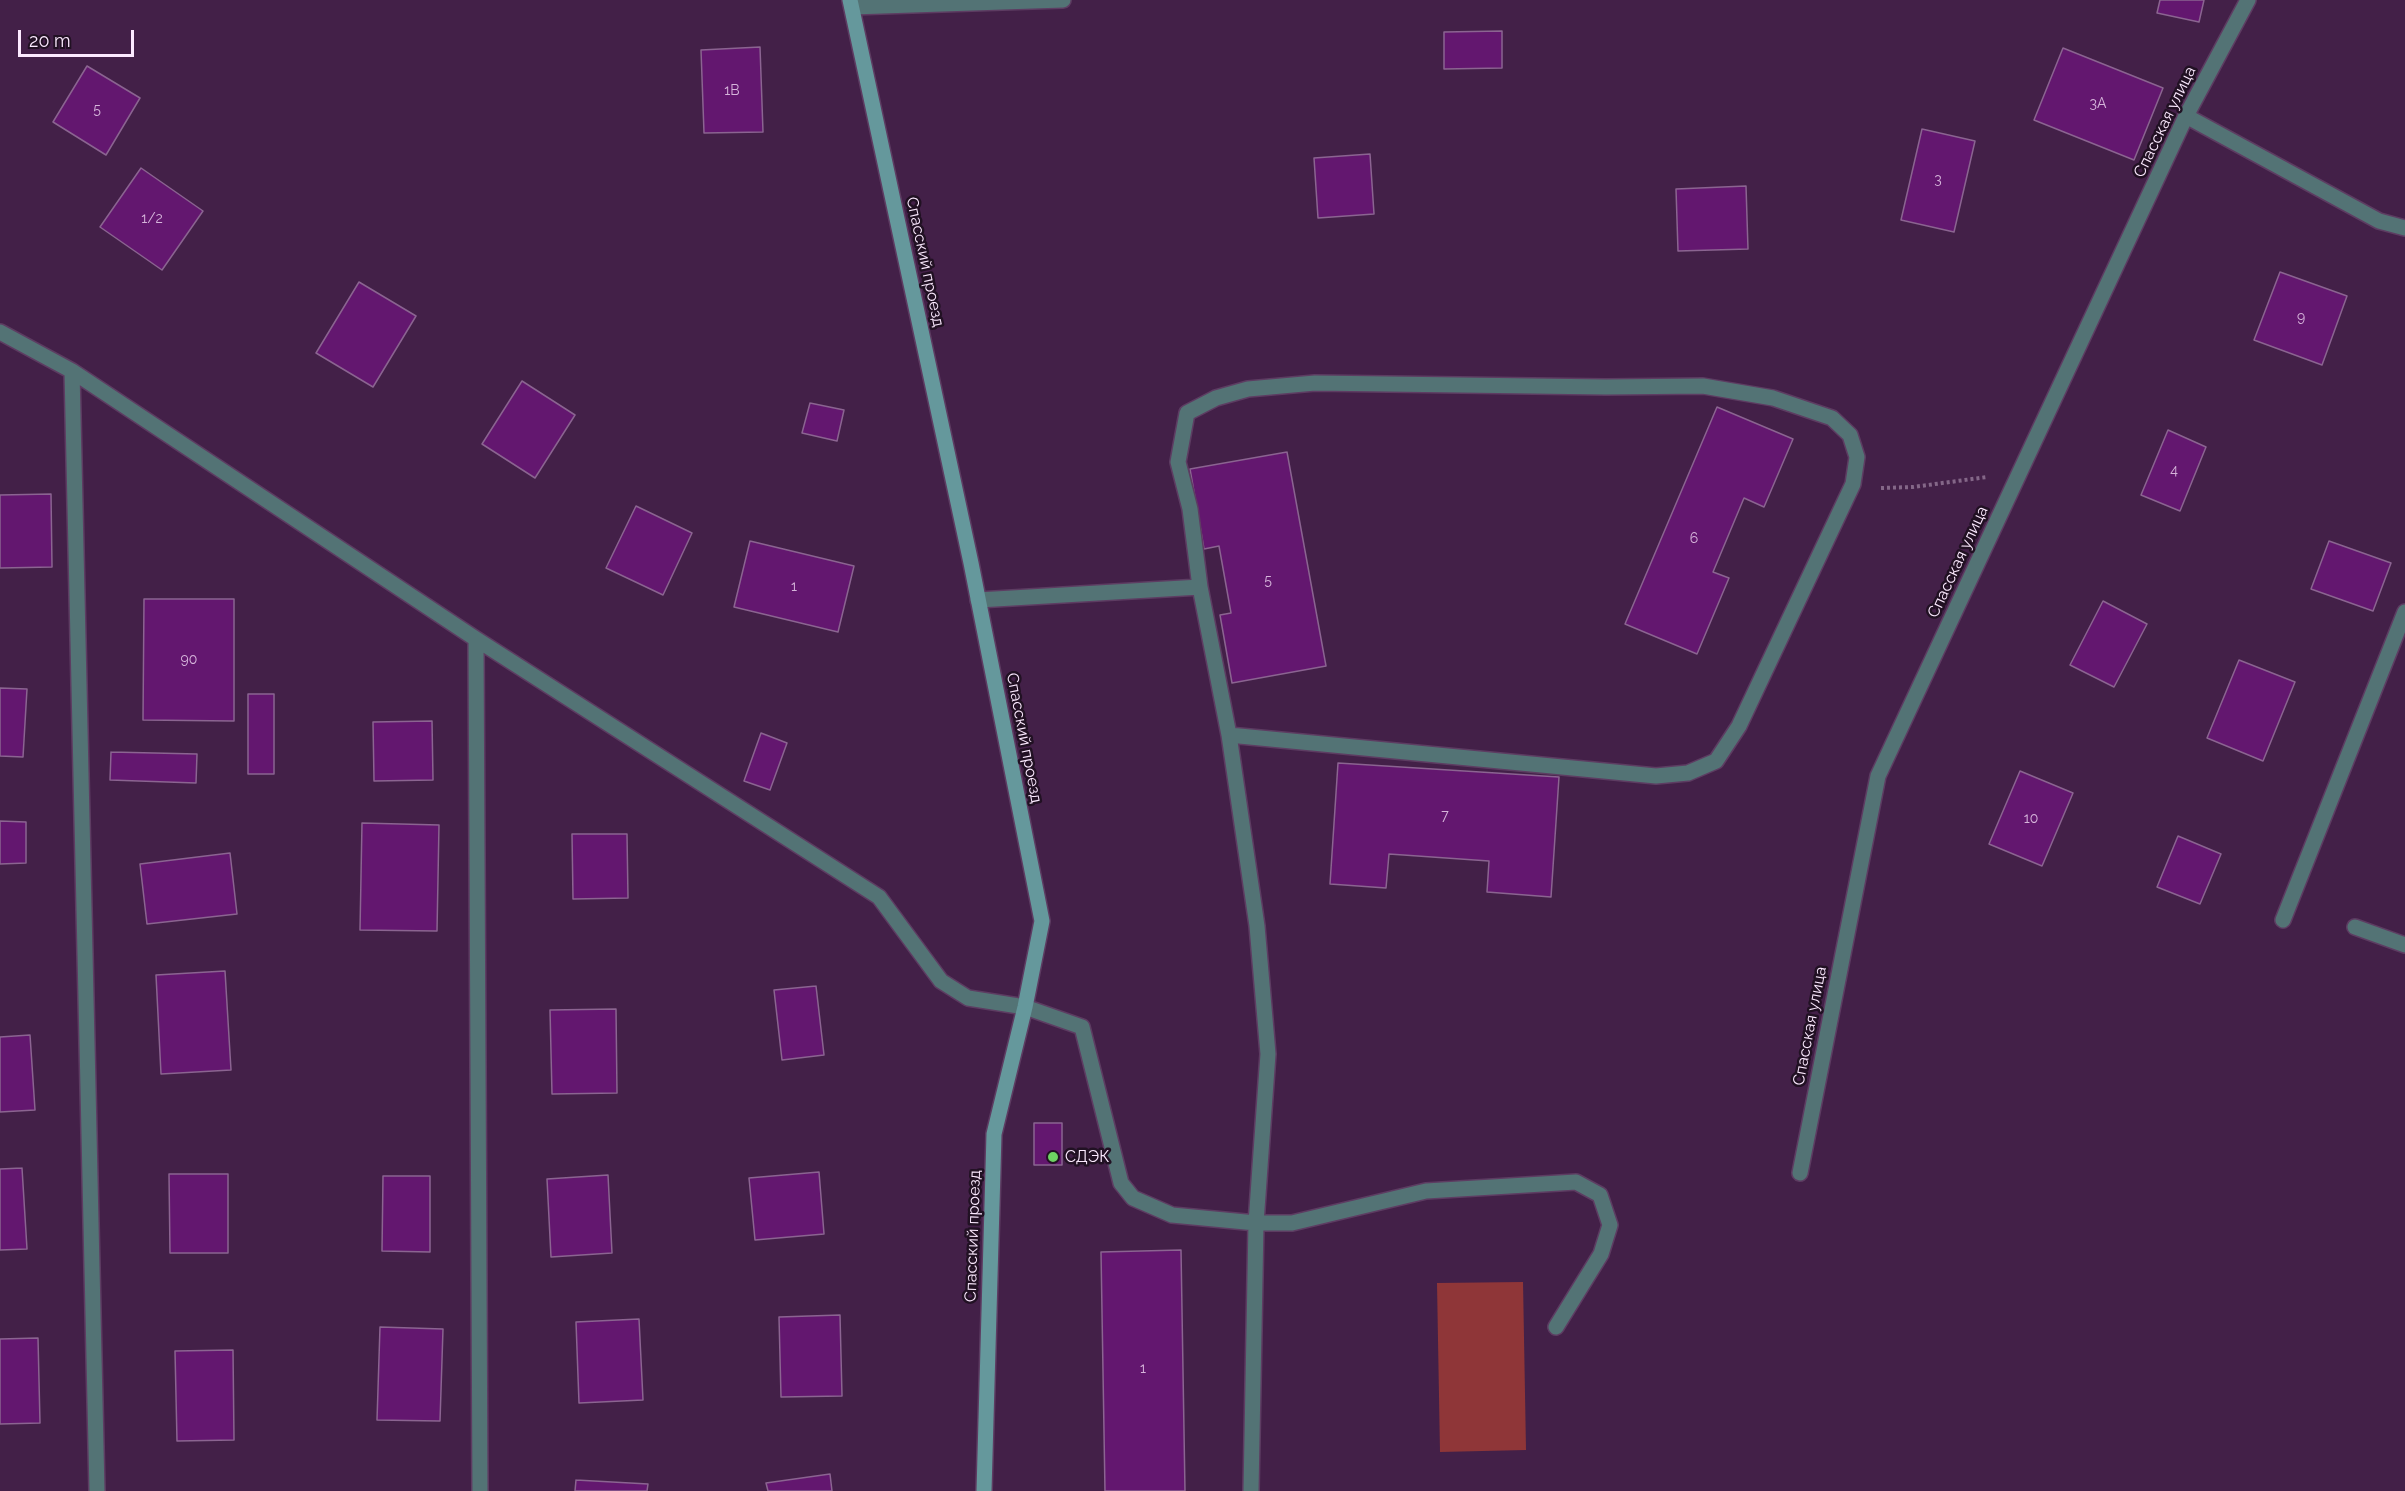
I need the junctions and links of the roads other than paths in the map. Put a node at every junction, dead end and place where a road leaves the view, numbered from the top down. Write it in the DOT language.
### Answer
graph roads {
  1 [pos="1063,0"];
  2 [pos="2248,0"];
  3 [pos="851,3"];
  4 [pos="2186,116"];
  5 [pos="2379,221"];
  6 [pos="2405,228"];
  7 [pos="2405,240"];
  8 [pos="0,332"];
  9 [pos="72,371"];
  10 [pos="1200,587"];
  11 [pos="978,600"];
  12 [pos="2405,612"];
  13 [pos="476,639"];
  14 [pos="1229,735"];
  15 [pos="2283,920"];
  16 [pos="2355,927"];
  17 [pos="2405,945"];
  18 [pos="1025,1007"];
  19 [pos="1800,1173"];
  20 [pos="1256,1223"];
  21 [pos="1556,1327"];
  22 [pos="97,1491"];
  23 [pos="480,1491"];
  24 [pos="984,1491"];
  25 [pos="1251,1491"];
  1 -- 3 [label="street"];
  2 -- 4 [label="street, Спасская улица"];
  3 -- 11 [label="street, Спасский проезд"];
  4 -- 5 [label="street"];
  4 -- 19 [label="street, Спасская улица"];
  5 -- 6 [label="street"];
  5 -- 7 [label="street"];
  8 -- 9 [label="street"];
  9 -- 13 [label="street"];
  9 -- 22 [label="street"];
  10 -- 11 [label="street"];
  10 -- 14 [label="street"];
  10 -- 14 [label="street"];
  11 -- 18 [label="street, Спасский проезд"];
  12 -- 15 [label="street"];
  13 -- 18 [label="street"];
  13 -- 23 [label="street"];
  14 -- 20 [label="street"];
  16 -- 17 [label="street"];
  18 -- 20 [label="street"];
  18 -- 24 [label="street, Спасский проезд"];
  20 -- 21 [label="street"];
  20 -- 25 [label="street"];
}
